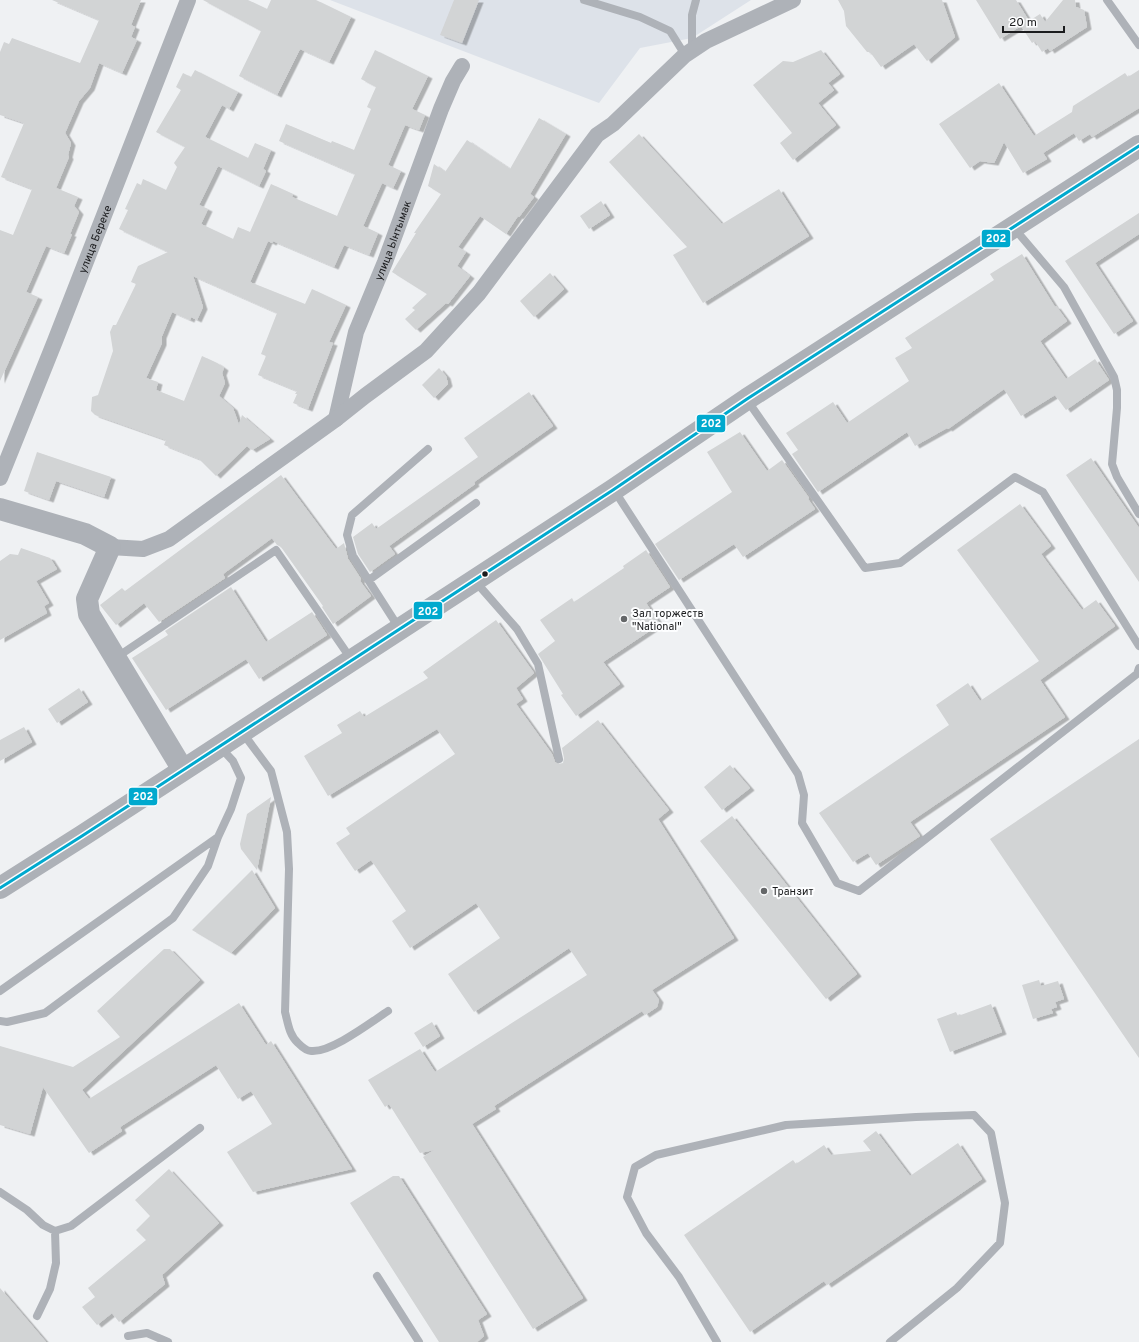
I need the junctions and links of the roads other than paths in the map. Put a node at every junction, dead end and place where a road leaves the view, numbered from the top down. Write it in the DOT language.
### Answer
graph roads {
  1 [pos="188,0"];
  2 [pos="584,0"];
  3 [pos="696,0"];
  4 [pos="793,0"];
  5 [pos="1107,0"];
  6 [pos="1139,45"];
  7 [pos="688,53"];
  8 [pos="462,66"];
  9 [pos="1139,146"];
  10 [pos="1014,227"];
  11 [pos="747,399"];
  12 [pos="336,419"];
  13 [pos="428,449"];
  14 [pos="0,478"];
  15 [pos="613,490"];
  16 [pos="476,503"];
  17 [pos="0,509"];
  18 [pos="1139,514"];
  19 [pos="110,547"];
  20 [pos="369,580"];
  21 [pos="475,580"];
  22 [pos="400,629"];
  23 [pos="1139,646"];
  24 [pos="114,659"];
  25 [pos="352,660"];
  26 [pos="1139,668"];
  27 [pos="242,731"];
  28 [pos="220,747"];
  29 [pos="558,758"];
  30 [pos="183,770"];
  31 [pos="218,837"];
  32 [pos="0,888"];
  33 [pos="0,991"];
  34 [pos="388,1011"];
  35 [pos="0,1021"];
  36 [pos="200,1128"];
  37 [pos="0,1192"];
  38 [pos="56,1231"];
  39 [pos="377,1276"];
  40 [pos="38,1316"];
  41 [pos="128,1336"];
  42 [pos="168,1342"];
  43 [pos="418,1342"];
  44 [pos="717,1342"];
  45 [pos="890,1342"];
  1 -- 14 [label="street, улица Береке"];
  2 -- 7 [label="lane"];
  3 -- 7 [label="lane"];
  4 -- 7 [label="street"];
  5 -- 6 [label="lane"];
  7 -- 12 [label="street"];
  8 -- 12 [label="street, улица Ынтымак"];
  9 -- 10 [label="main road"];
  10 -- 11 [label="main road"];
  10 -- 18 [label="lane"];
  11 -- 15 [label="main road"];
  11 -- 23 [label="lane"];
  12 -- 19 [label="street"];
  13 -- 20 [label="lane"];
  15 -- 21 [label="main road"];
  15 -- 26 [label="lane"];
  16 -- 20 [label="lane"];
  17 -- 19 [label="main road"];
  19 -- 24 [label="main road"];
  20 -- 22 [label="lane"];
  21 -- 22 [label="main road"];
  21 -- 29 [label="lane"];
  22 -- 25 [label="main road"];
  24 -- 25 [label="lane"];
  24 -- 30 [label="main road"];
  25 -- 27 [label="main road"];
  27 -- 28 [label="main road"];
  27 -- 34 [label="lane"];
  28 -- 30 [label="main road"];
  28 -- 31 [label="lane"];
  30 -- 32 [label="main road"];
  31 -- 33 [label="lane"];
  31 -- 35 [label="lane"];
  36 -- 38 [label="lane"];
  37 -- 38 [label="lane"];
  38 -- 40 [label="lane"];
  39 -- 43 [label="lane"];
  41 -- 42 [label="lane"];
  44 -- 45 [label="lane"];
}
